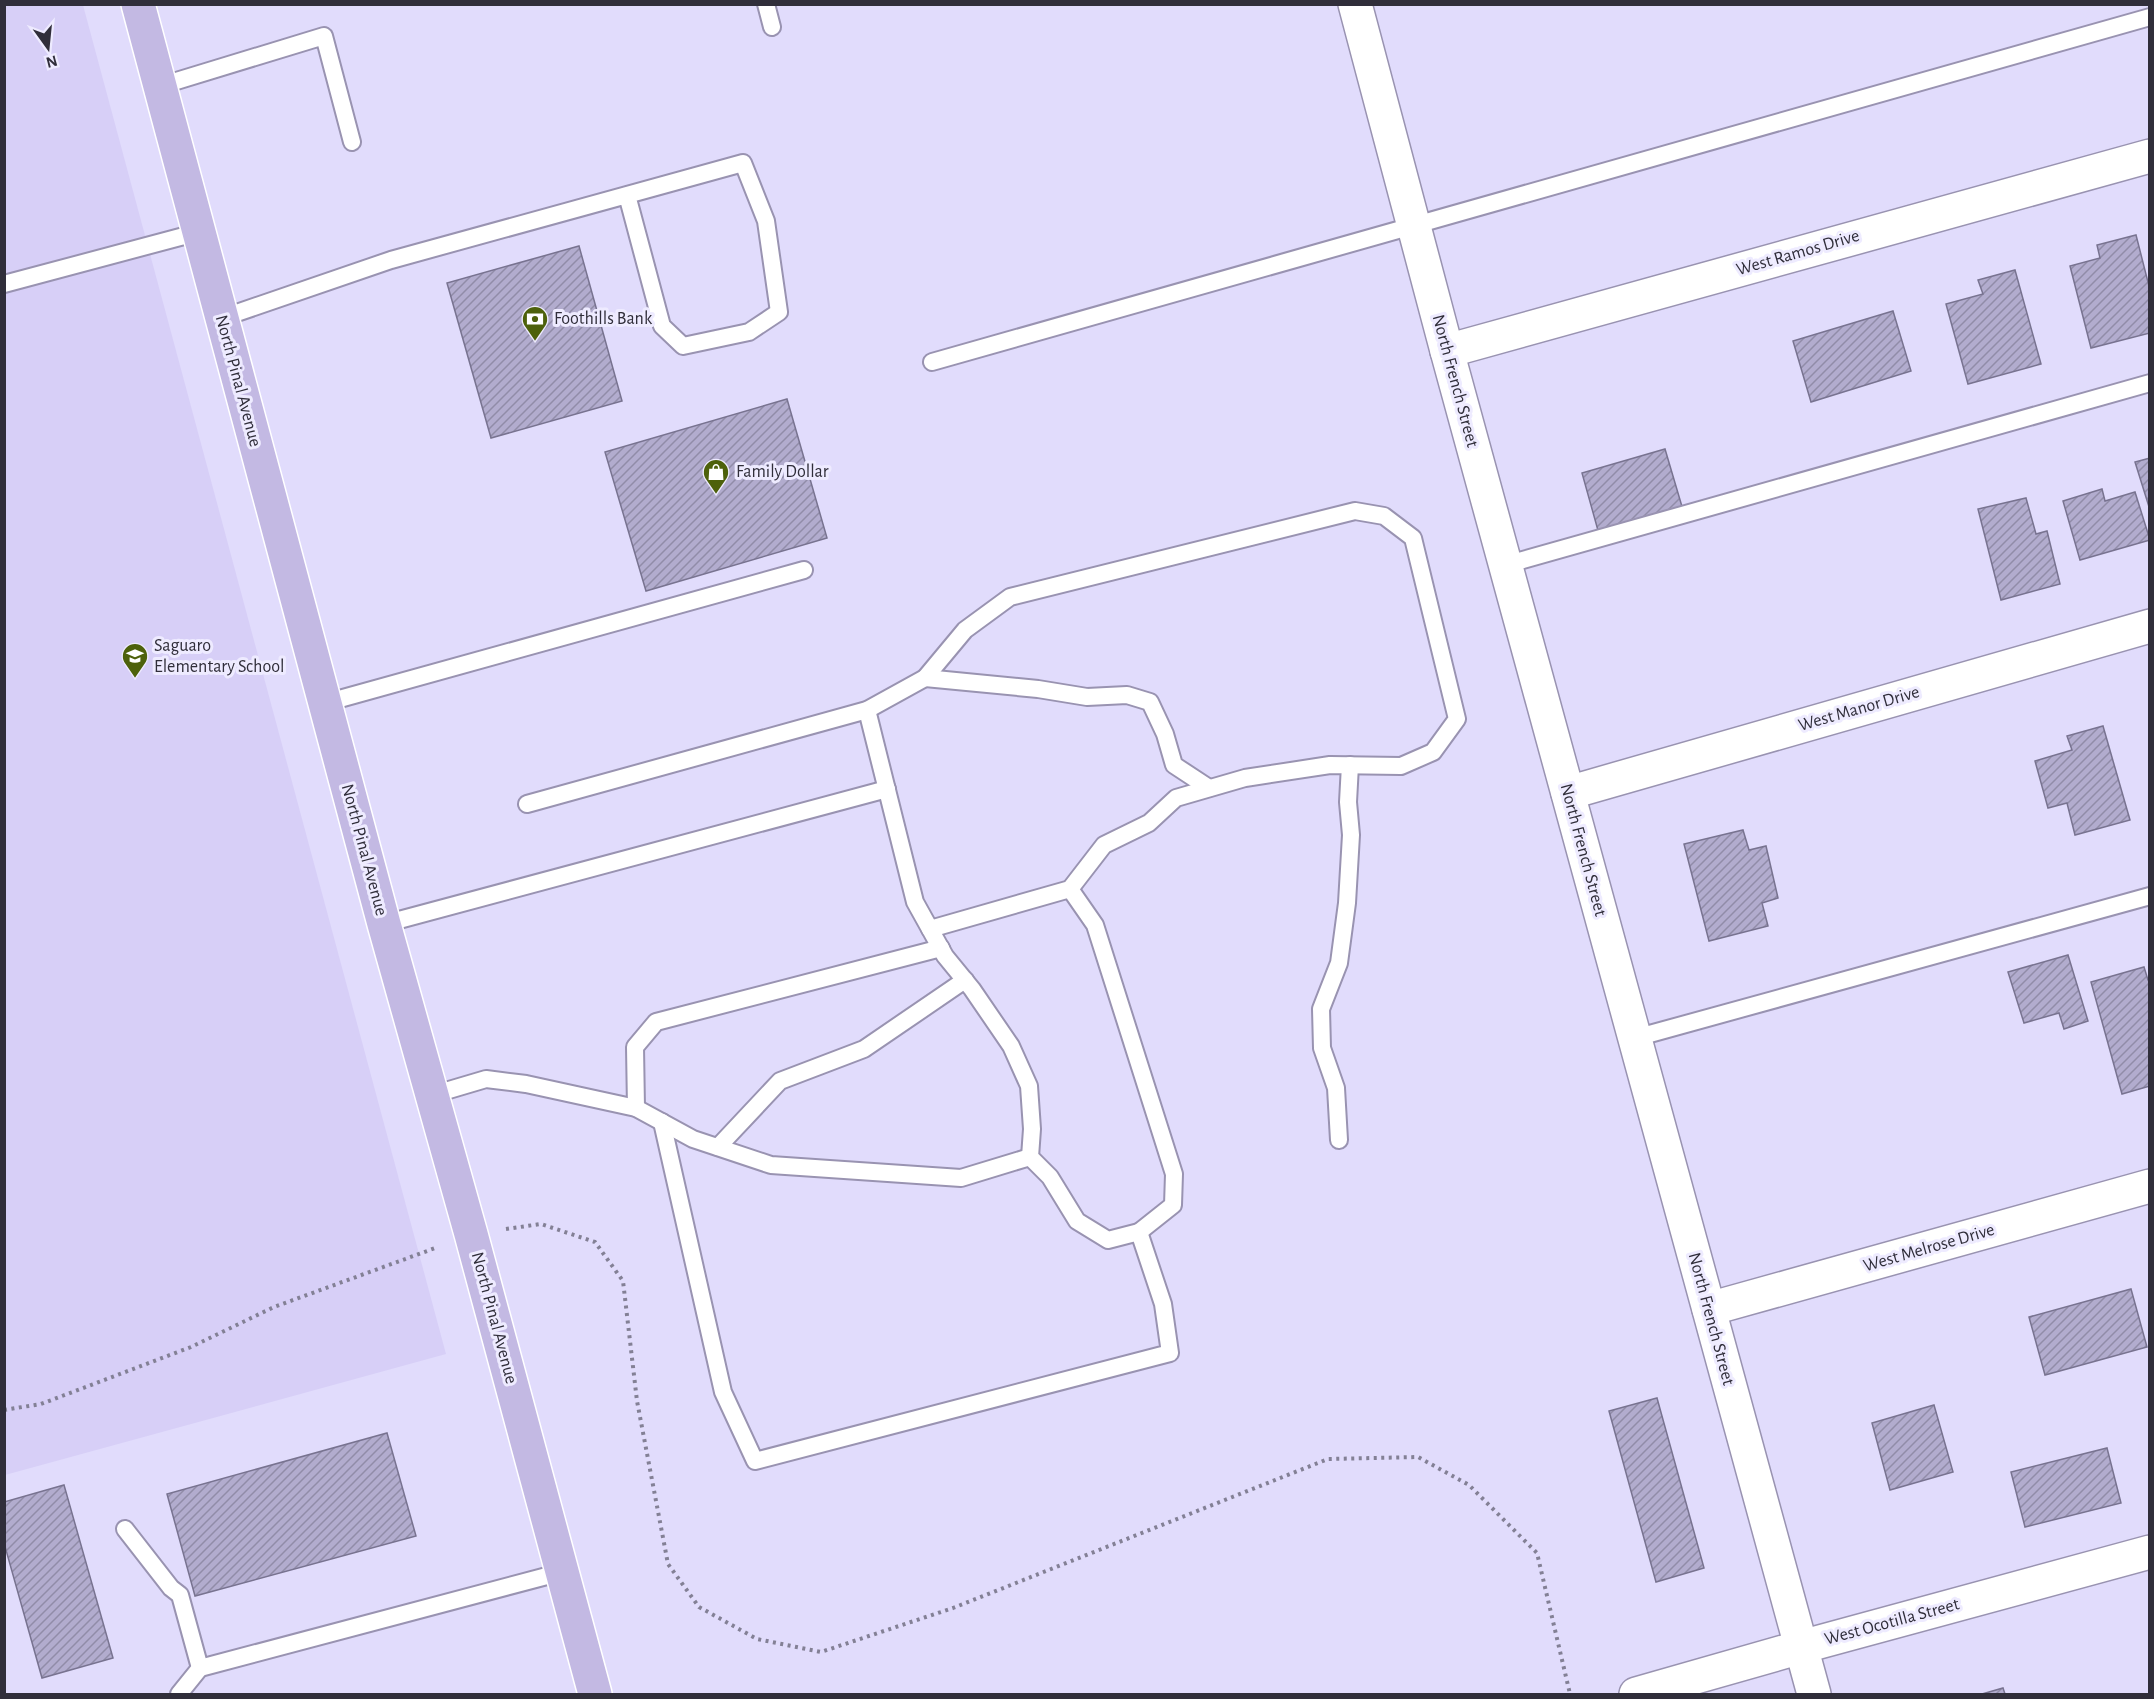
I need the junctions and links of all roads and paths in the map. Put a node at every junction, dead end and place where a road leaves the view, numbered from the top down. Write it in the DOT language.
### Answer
graph roads {
  1 [pos="138,4"];
  2 [pos="766,4"];
  3 [pos="1355,4"];
  4 [pos="2150,17"];
  5 [pos="772,27"];
  6 [pos="160,86"];
  7 [pos="352,142"];
  8 [pos="2150,156"];
  9 [pos="627,195"];
  10 [pos="1414,227"];
  11 [pos="199,232"];
  12 [pos="4,284"];
  13 [pos="222,318"];
  14 [pos="1447,351"];
  15 [pos="932,362"];
  16 [pos="2150,383"];
  17 [pos="1505,565"];
  18 [pos="804,570"];
  19 [pos="2150,626"];
  20 [pos="925,678"];
  21 [pos="325,703"];
  22 [pos="867,710"];
  23 [pos="1350,765"];
  24 [pos="888,789"];
  25 [pos="1209,789"];
  26 [pos="1568,793"];
  27 [pos="526,804"];
  28 [pos="1070,890"];
  29 [pos="2150,896"];
  30 [pos="384,924"];
  31 [pos="930,929"];
  32 [pos="940,948"];
  33 [pos="965,980"];
  34 [pos="1635,1038"];
  35 [pos="432,1095"];
  36 [pos="636,1108"];
  37 [pos="662,1122"];
  38 [pos="1339,1140"];
  39 [pos="718,1147"];
  40 [pos="1030,1156"];
  41 [pos="2150,1186"];
  42 [pos="1139,1233"];
  43 [pos="1709,1309"];
  44 [pos="125,1530"];
  45 [pos="2150,1552"];
  46 [pos="562,1572"];
  47 [pos="1801,1647"];
  48 [pos="200,1668"];
  49 [pos="179,1695"];
  50 [pos="595,1695"];
  51 [pos="1636,1695"];
  52 [pos="1814,1695"];
  1 -- 6 [label="main road, North Pinal Avenue"];
  2 -- 5 [label="lane"];
  3 -- 10 [label="street, North French Street"];
  4 -- 10 [label="lane"];
  6 -- 7 [label="lane"];
  6 -- 11 [label="main road, North Pinal Avenue"];
  8 -- 14 [label="street, West Ramos Drive"];
  9 -- 9 [label="lane"];
  9 -- 13 [label="lane"];
  10 -- 14 [label="street, North French Street"];
  10 -- 15 [label="lane"];
  11 -- 12 [label="lane"];
  11 -- 13 [label="main road, North Pinal Avenue"];
  13 -- 21 [label="main road, North Pinal Avenue"];
  14 -- 17 [label="street, North French Street"];
  16 -- 17 [label="lane"];
  17 -- 26 [label="street, North French Street"];
  18 -- 21 [label="lane"];
  19 -- 26 [label="street, West Manor Drive"];
  20 -- 22 [label="lane"];
  20 -- 23 [label="lane"];
  20 -- 25 [label="lane"];
  21 -- 30 [label="main road, North Pinal Avenue"];
  22 -- 24 [label="lane"];
  22 -- 27 [label="lane"];
  23 -- 25 [label="lane"];
  23 -- 38 [label="lane"];
  24 -- 30 [label="lane"];
  24 -- 31 [label="lane"];
  25 -- 28 [label="lane"];
  26 -- 34 [label="street, North French Street"];
  28 -- 31 [label="lane"];
  28 -- 42 [label="lane"];
  29 -- 34 [label="lane"];
  30 -- 35 [label="main road, North Pinal Avenue"];
  31 -- 32 [label="lane"];
  32 -- 33 [label="lane"];
  32 -- 36 [label="lane"];
  33 -- 39 [label="lane"];
  33 -- 40 [label="lane"];
  34 -- 43 [label="street, North French Street"];
  35 -- 36 [label="lane"];
  35 -- 46 [label="main road, North Pinal Avenue"];
  36 -- 37 [label="lane"];
  37 -- 39 [label="lane"];
  37 -- 42 [label="lane"];
  39 -- 40 [label="lane"];
  40 -- 42 [label="lane"];
  41 -- 43 [label="street, West Melrose Drive"];
  43 -- 47 [label="street, North French Street"];
  44 -- 48 [label="lane"];
  45 -- 47 [label="street, West Ocotilla Street"];
  46 -- 48 [label="lane"];
  46 -- 50 [label="main road, North Pinal Avenue"];
  47 -- 51 [label="street, West Ocotilla Street"];
  47 -- 52 [label="street, North French Street"];
  48 -- 49 [label="lane"];
}
